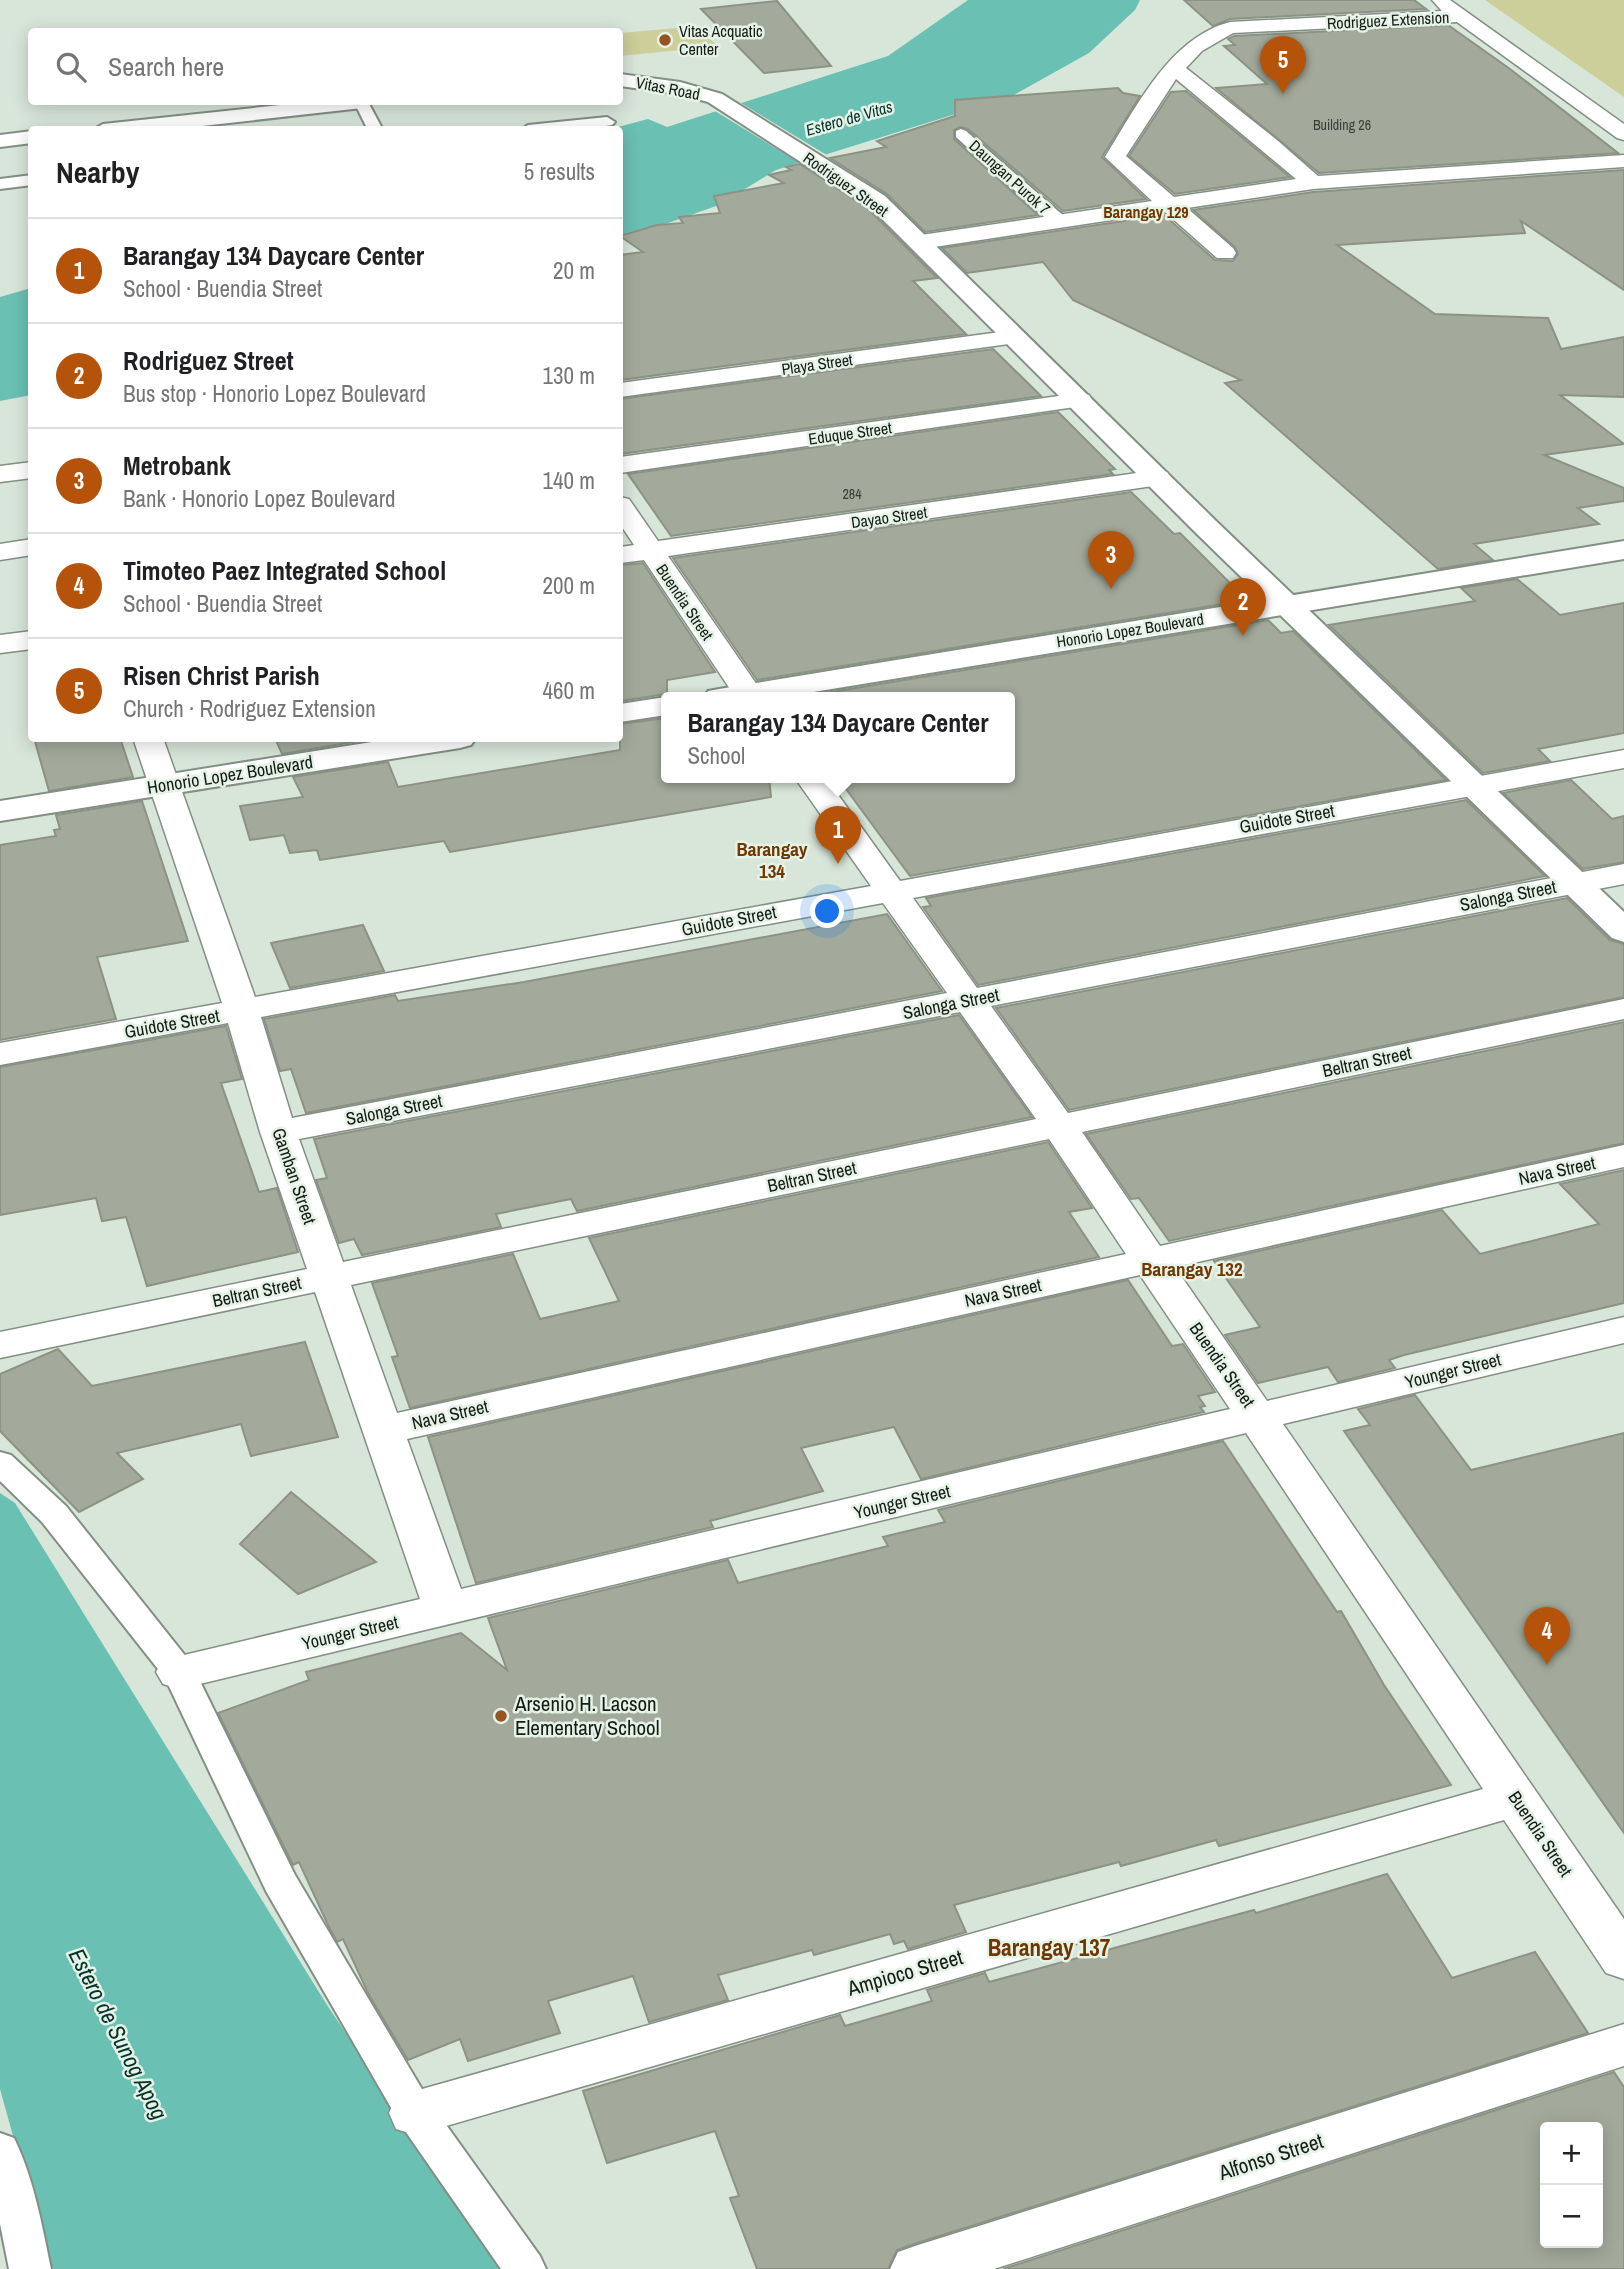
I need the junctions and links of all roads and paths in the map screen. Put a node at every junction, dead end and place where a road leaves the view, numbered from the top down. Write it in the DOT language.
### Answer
graph roads {
  1 [pos="1439,0"];
  2 [pos="1459,16"];
  3 [pos="1175,69"];
  4 [pos="623,80"];
  5 [pos="715,98"];
  6 [pos="333,105"];
  7 [pos="363,105"];
  8 [pos="607,122"];
  9 [pos="140,126"];
  10 [pos="374,126"];
  11 [pos="568,126"];
  12 [pos="961,134"];
  13 [pos="1624,134"];
  14 [pos="28,138"];
  15 [pos="0,141"];
  16 [pos="1624,161"];
  17 [pos="28,180"];
  18 [pos="1313,183"];
  19 [pos="0,184"];
  20 [pos="1164,204"];
  21 [pos="1059,220"];
  22 [pos="921,242"];
  23 [pos="1225,253"];
  24 [pos="1015,337"];
  25 [pos="623,390"];
  26 [pos="1080,400"];
  27 [pos="623,465"];
  28 [pos="28,470"];
  29 [pos="0,474"];
  30 [pos="1158,478"];
  31 [pos="623,510"];
  32 [pos="28,548"];
  33 [pos="1624,550"];
  34 [pos="650,551"];
  35 [pos="0,552"];
  36 [pos="623,555"];
  37 [pos="1287,605"];
  38 [pos="28,640"];
  39 [pos="0,644"];
  40 [pos="737,692"];
  41 [pos="763,692"];
  42 [pos="661,707"];
  43 [pos="623,713"];
  44 [pos="149,742"];
  45 [pos="435,742"];
  46 [pos="1624,759"];
  47 [pos="814,783"];
  48 [pos="165,785"];
  49 [pos="1473,785"];
  50 [pos="0,811"];
  51 [pos="1624,874"];
  52 [pos="1575,884"];
  53 [pos="893,890"];
  54 [pos="1624,931"];
  55 [pos="972,1000"];
  56 [pos="1624,1009"];
  57 [pos="242,1011"];
  58 [pos="0,1054"];
  59 [pos="1059,1126"];
  60 [pos="278,1132"];
  61 [pos="1624,1156"];
  62 [pos="1150,1261"];
  63 [pos="329,1277"];
  64 [pos="1624,1330"];
  65 [pos="0,1345"];
  66 [pos="1259,1418"];
  67 [pos="383,1430"];
  68 [pos="0,1463"];
  69 [pos="446,1611"];
  70 [pos="179,1672"];
  71 [pos="1516,1798"];
  72 [pos="1624,1959"];
  73 [pos="1624,2045"];
  74 [pos="415,2113"];
  75 [pos="0,2150"];
  76 [pos="30,2269"];
  77 [pos="525,2269"];
  78 [pos="918,2269"];
  1 -- 2 [label="street"];
  2 -- 3 [label="street, Rodriguez Extension"];
  2 -- 13 [label="street"];
  3 -- 18 [label="street"];
  3 -- 20 [label="street, Rodriguez Extension"];
  4 -- 5 [label="street, Vitas Road"];
  5 -- 22 [label="street, Rodriguez Street"];
  6 -- 9 [label="street"];
  7 -- 10 [label="street"];
  8 -- 11 [label="street"];
  12 -- 21 [label="street, Daungan Purok 7"];
  14 -- 15 [label="street"];
  16 -- 18 [label="street"];
  17 -- 19 [label="street"];
  18 -- 20 [label="street"];
  20 -- 21 [label="street"];
  20 -- 23 [label="street"];
  21 -- 22 [label="street"];
  22 -- 24 [label="street, Rodriguez Street"];
  24 -- 25 [label="street, Playa Street"];
  24 -- 26 [label="street, Rodriguez Street"];
  26 -- 27 [label="street, Eduque Street"];
  26 -- 30 [label="street, Rodriguez Street"];
  28 -- 29 [label="street"];
  30 -- 34 [label="street, Dayao Street"];
  30 -- 37 [label="street, Rodriguez Street"];
  31 -- 34 [label="street, Buendia Street"];
  32 -- 35 [label="street"];
  33 -- 37 [label="street, Honorio Lopez Boulevard"];
  34 -- 36 [label="street, Dayao Street"];
  34 -- 40 [label="street, Buendia Street"];
  37 -- 41 [label="street, Honorio Lopez Boulevard"];
  37 -- 49 [label="street, Rodriguez Street"];
  38 -- 39 [label="street"];
  42 -- 43 [label="street"];
  44 -- 48 [label="street, Gamban Street"];
  45 -- 48 [label="street, Honorio Lopez Boulevard"];
  46 -- 49 [label="street, Guidote Street"];
  47 -- 53 [label="street, Buendia Street"];
  48 -- 50 [label="street, Honorio Lopez Boulevard"];
  48 -- 57 [label="street, Gamban Street"];
  49 -- 52 [label="street, Rodriguez Street"];
  49 -- 53 [label="street, Guidote Street"];
  51 -- 52 [label="street, Salonga Street"];
  52 -- 54 [label="street, Rodriguez Street"];
  52 -- 55 [label="street, Salonga Street"];
  53 -- 55 [label="street, Buendia Street"];
  53 -- 57 [label="street, Guidote Street"];
  55 -- 59 [label="street, Buendia Street"];
  55 -- 60 [label="street, Salonga Street"];
  56 -- 59 [label="street, Beltran Street"];
  57 -- 58 [label="street, Guidote Street"];
  57 -- 60 [label="street, Gamban Street"];
  59 -- 62 [label="street, Buendia Street"];
  59 -- 63 [label="street, Beltran Street"];
  60 -- 63 [label="street, Gamban Street"];
  61 -- 62 [label="street, Nava Street"];
  62 -- 66 [label="street, Buendia Street"];
  62 -- 67 [label="street, Nava Street"];
  63 -- 65 [label="street, Beltran Street"];
  63 -- 67 [label="street, Gamban Street"];
  64 -- 66 [label="street, Younger Street"];
  66 -- 69 [label="street, Younger Street"];
  66 -- 71 [label="street, Buendia Street"];
  67 -- 69 [label="street, Gamban Street"];
  68 -- 70 [label="street"];
  69 -- 70 [label="street, Younger Street"];
  70 -- 74 [label="street"];
  71 -- 72 [label="street, Buendia Street"];
  71 -- 74 [label="street, Ampioco Street"];
  73 -- 78 [label="street, Alfonso Street"];
  74 -- 77 [label="street"];
  75 -- 76 [label="street"];
}
